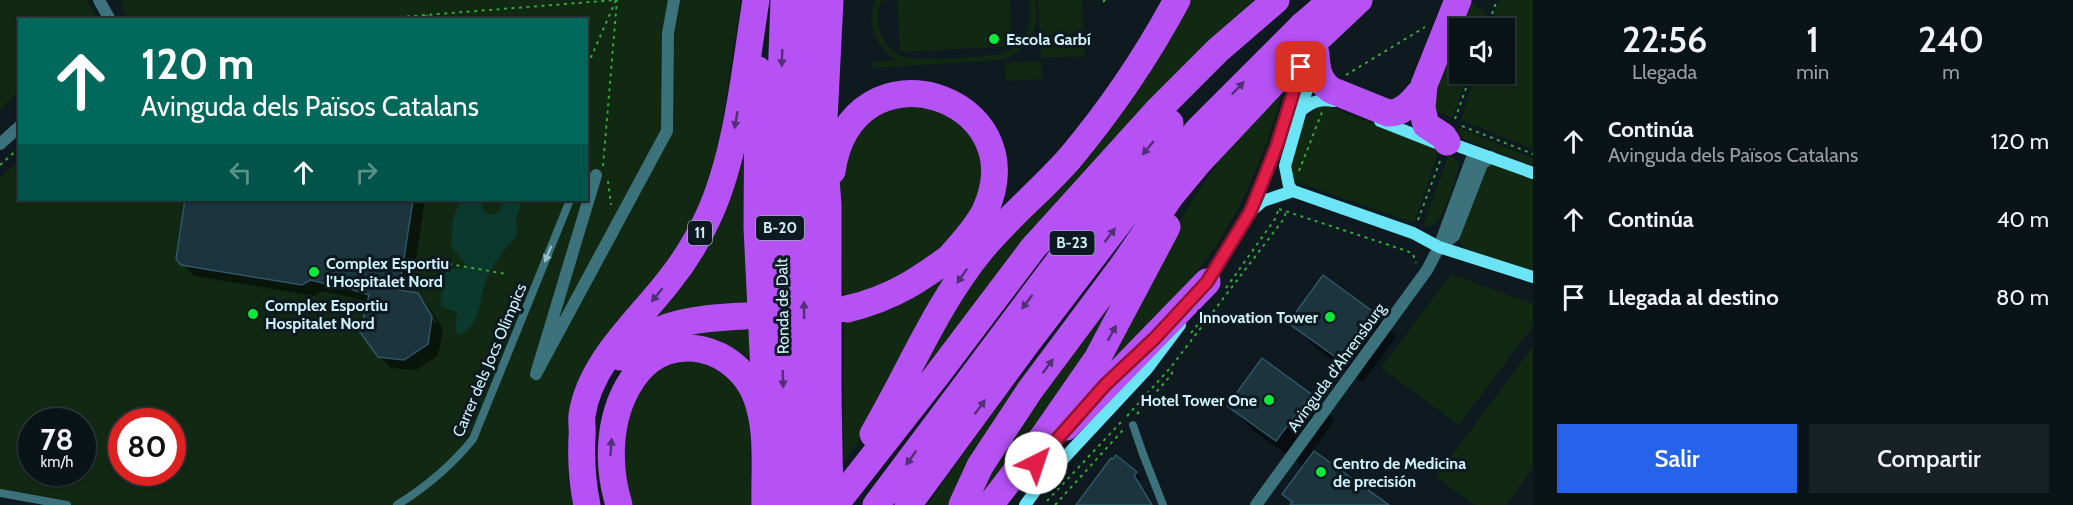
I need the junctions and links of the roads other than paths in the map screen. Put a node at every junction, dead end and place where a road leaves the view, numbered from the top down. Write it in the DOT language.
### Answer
graph roads {
  1 [pos="99,0"];
  2 [pos="674,0"];
  3 [pos="758,0"];
  4 [pos="784,0"];
  5 [pos="804,0"];
  6 [pos="830,0"];
  7 [pos="1177,0"];
  8 [pos="1275,0"];
  9 [pos="1290,0"];
  10 [pos="1321,0"];
  11 [pos="1332,0"];
  12 [pos="1359,0"];
  13 [pos="1458,0"];
  14 [pos="109,18"];
  15 [pos="1304,67"];
  16 [pos="1135,70"];
  17 [pos="1423,89"];
  18 [pos="1329,103"];
  19 [pos="1302,110"];
  20 [pos="1245,112"];
  21 [pos="18,128"];
  22 [pos="1447,142"];
  23 [pos="0,144"];
  24 [pos="1473,152"];
  25 [pos="1491,157"];
  26 [pos="1533,173"];
  27 [pos="595,175"];
  28 [pos="1291,197"];
  29 [pos="588,199"];
  30 [pos="570,201"];
  31 [pos="587,201"];
  32 [pos="828,205"];
  33 [pos="1250,212"];
  34 [pos="1454,236"];
  35 [pos="1439,247"];
  36 [pos="1465,255"];
  37 [pos="949,258"];
  38 [pos="1533,277"];
  39 [pos="1207,282"];
  40 [pos="847,309"];
  41 [pos="745,316"];
  42 [pos="937,375"];
  43 [pos="1133,422"];
  44 [pos="582,436"];
  45 [pos="775,452"];
  46 [pos="0,493"];
  47 [pos="765,496"];
  48 [pos="67,505"];
  49 [pos="397,505"];
  50 [pos="587,505"];
  51 [pos="619,505"];
  52 [pos="787,505"];
  53 [pos="807,505"];
  54 [pos="823,505"];
  55 [pos="830,505"];
  56 [pos="835,505"];
  57 [pos="846,505"];
  58 [pos="876,505"];
  59 [pos="908,505"];
  60 [pos="962,505"];
  61 [pos="990,505"];
  62 [pos="998,505"];
  63 [pos="1025,505"];
  64 [pos="1163,505"];
  65 [pos="1256,505"];
  1 -- 14 [label="street"];
  2 -- 31 [label="street"];
  3 -- 44 [label="highway, 11, one-way"];
  3 -- 45 [label="highway"];
  4 -- 45 [label="highway, Ronda de Dalt / B-20, one-way"];
  53 -- 5 [label="highway, Ronda de Dalt / B-20, one-way"];
  6 -- 32 [label="highway"];
  7 -- 16 [label="highway"];
  8 -- 42 [label="highway"];
  9 -- 58 [label="highway, B-23, one-way"];
  10 -- 15 [label="street"];
  11 -- 15 [label="street"];
  59 -- 11 [label="highway, B-23, one-way, bridge"];
  12 -- 15 [label="highway, bridge"];
  13 -- 17 [label="highway"];
  15 -- 17 [label="highway"];
  15 -- 18 [label="street"];
  15 -- 19 [label="street"];
  15 -- 20 [label="highway"];
  15 -- 33 [label="street"];
  16 -- 37 [label="highway"];
  16 -- 54 [label="highway, one-way"];
  17 -- 22 [label="highway"];
  18 -- 19 [label="street"];
  18 -- 22 [label="street"];
  19 -- 28 [label="street"];
  60 -- 20 [label="highway, one-way"];
  61 -- 20 [label="highway, one-way"];
  21 -- 23 [label="street"];
  22 -- 24 [label="street"];
  24 -- 25 [label="street"];
  24 -- 35 [label="street, Avinguda d'Ahrensburg"];
  25 -- 26 [label="street"];
  25 -- 34 [label="street"];
  27 -- 29 [label="street"];
  28 -- 33 [label="street"];
  28 -- 35 [label="street"];
  30 -- 49 [label="lane, Carrer dels Jocs Olímpics, one-way"];
  32 -- 37 [label="highway"];
  32 -- 55 [label="highway, bridge"];
  33 -- 39 [label="street"];
  34 -- 35 [label="street, Avinguda d'Ahrensburg"];
  34 -- 36 [label="street"];
  35 -- 36 [label="street"];
  35 -- 65 [label="street, Avinguda d'Ahrensburg"];
  36 -- 38 [label="street"];
  37 -- 40 [label="highway"];
  39 -- 62 [label="highway"];
  39 -- 63 [label="street"];
  41 -- 44 [label="highway"];
  42 -- 56 [label="highway"];
  42 -- 57 [label="highway"];
  43 -- 64 [label="lane"];
  44 -- 50 [label="highway"];
  45 -- 47 [label="highway"];
  51 -- 45 [label="highway, one-way"];
  45 -- 52 [label="highway, Ronda de Dalt / B-20"];
  46 -- 48 [label="lane"];
}
